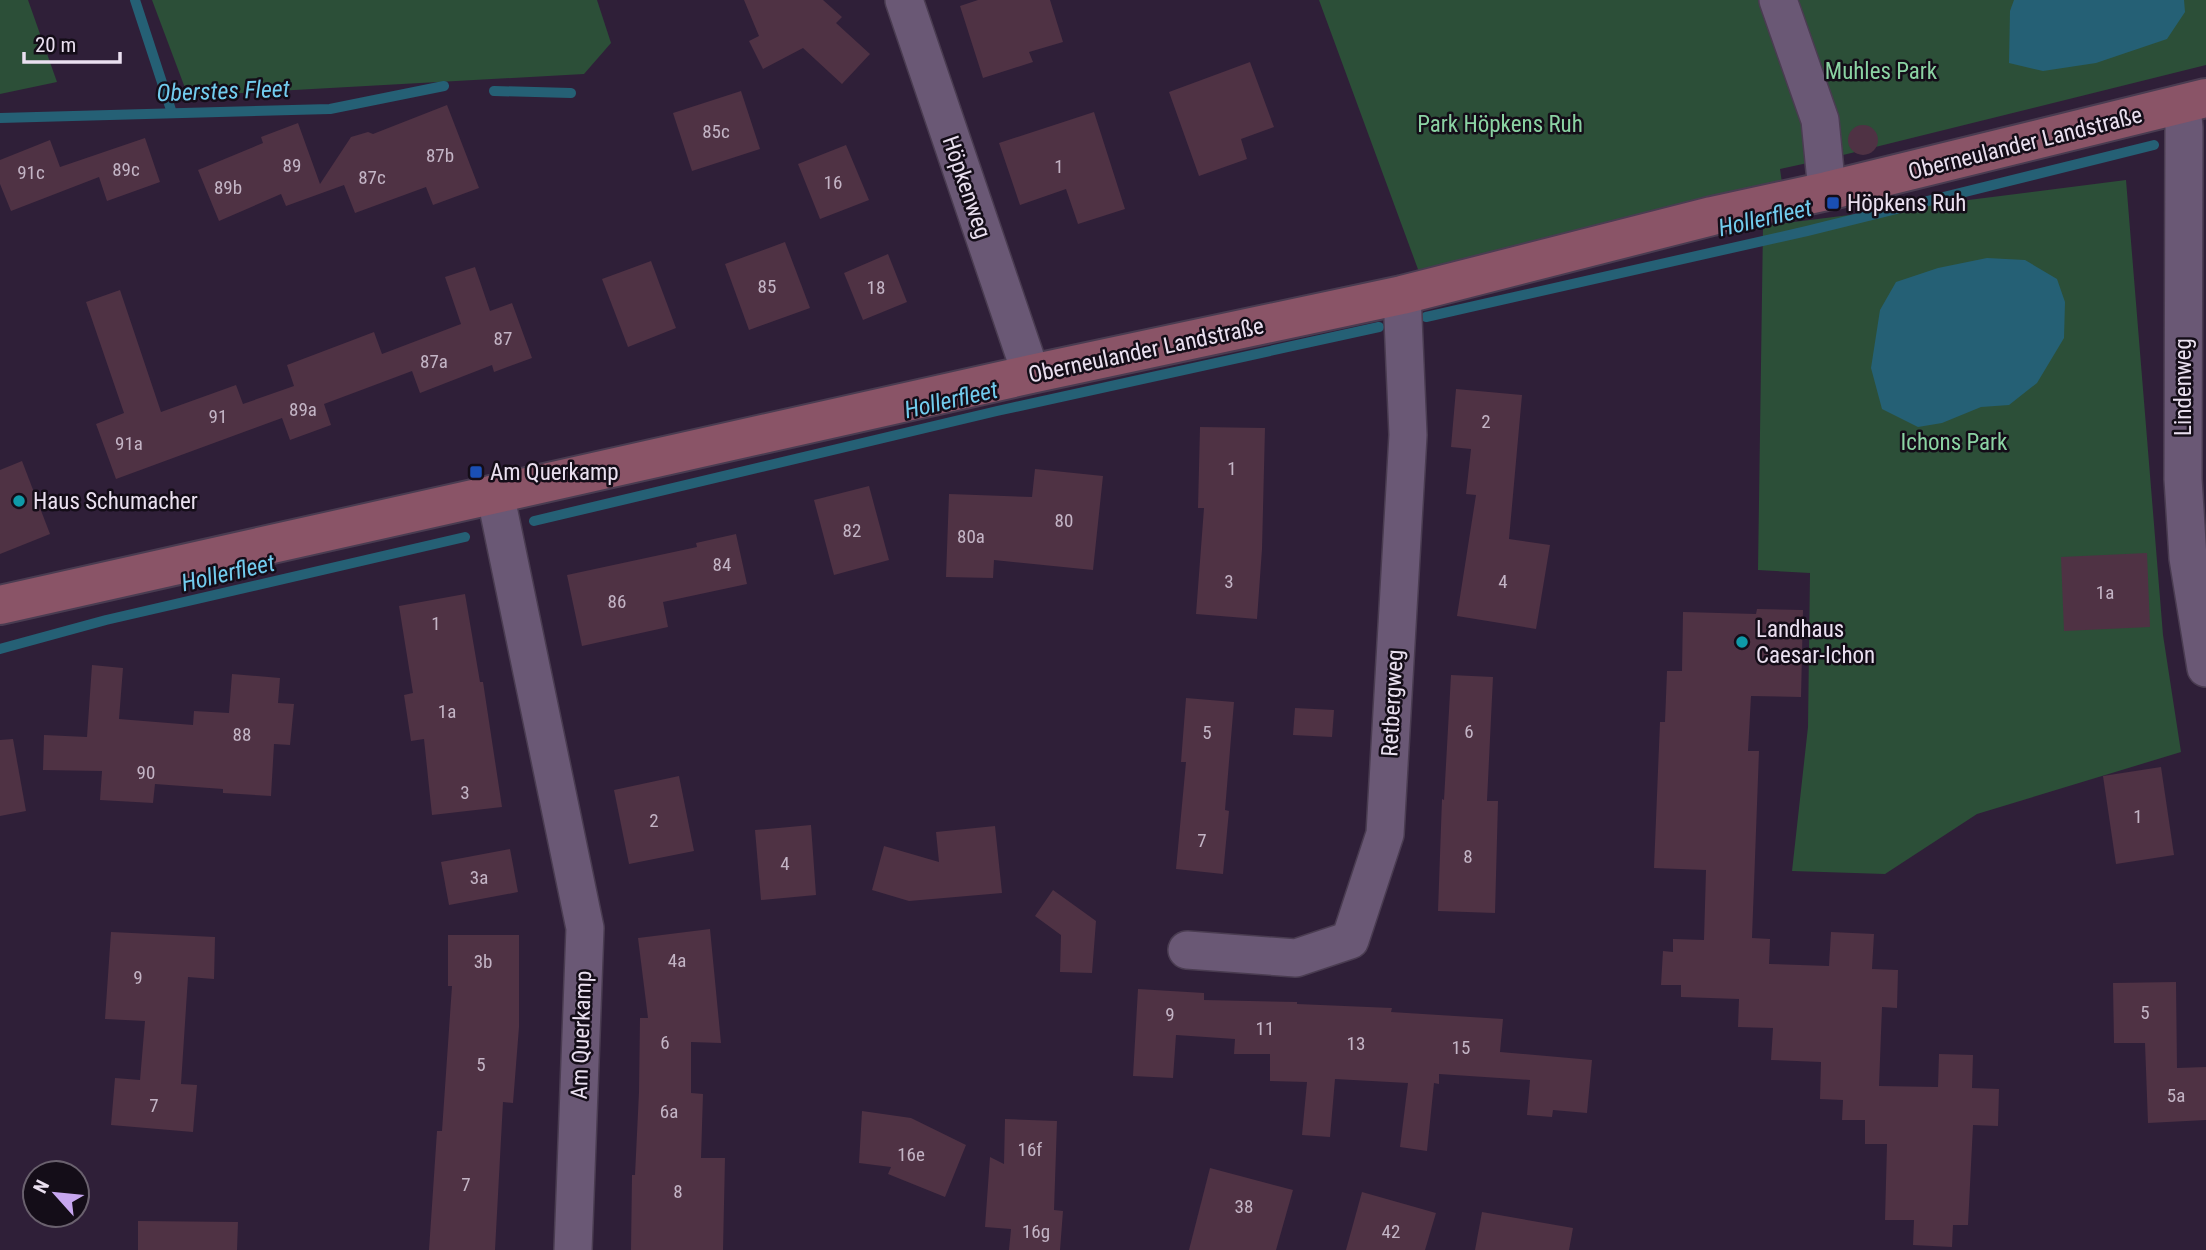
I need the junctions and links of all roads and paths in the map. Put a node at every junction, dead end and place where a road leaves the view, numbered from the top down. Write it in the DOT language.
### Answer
graph roads {
  1 [pos="904,0"];
  2 [pos="1778,0"];
  3 [pos="2194,102"];
  4 [pos="1827,191"];
  5 [pos="1402,295"];
  6 [pos="1031,374"];
  7 [pos="495,493"];
  8 [pos="0,604"];
  9 [pos="2206,668"];
  10 [pos="1187,950"];
  11 [pos="573,1250"];
  1 -- 6 [label="street, Höpkenweg"];
  2 -- 4 [label="street"];
  3 -- 4 [label="street, Oberneulander Landstraße"];
  3 -- 9 [label="street, Lindenweg"];
  4 -- 5 [label="street, Oberneulander Landstraße"];
  5 -- 6 [label="street, Oberneulander Landstraße"];
  5 -- 10 [label="street, Retbergweg"];
  6 -- 7 [label="street, Oberneulander Landstraße"];
  7 -- 8 [label="street, Oberneulander Landstraße"];
  7 -- 11 [label="street, Am Querkamp"];
}
